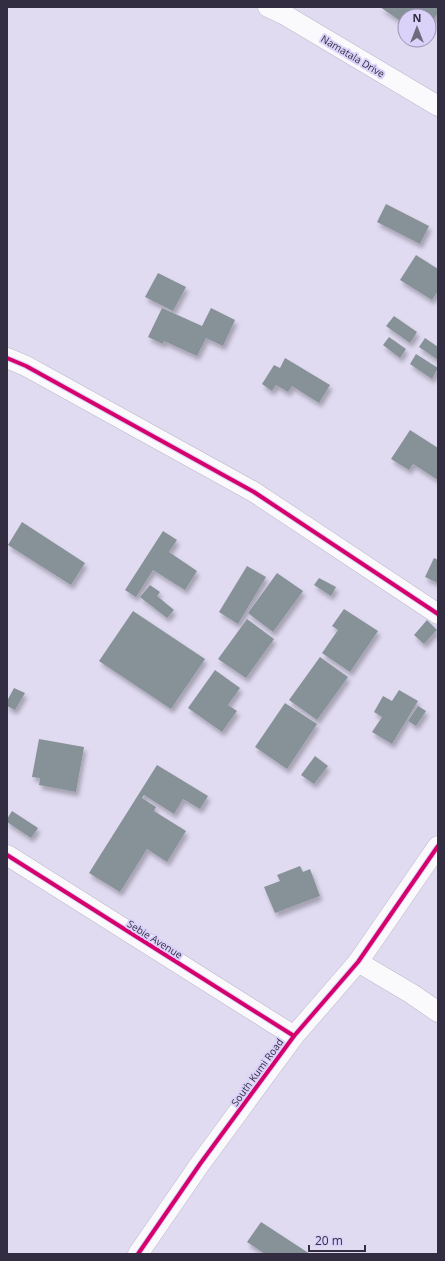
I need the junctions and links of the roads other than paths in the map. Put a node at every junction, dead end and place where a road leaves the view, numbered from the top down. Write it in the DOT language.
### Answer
graph roads {
  1 [pos="268,7"];
  2 [pos="438,106"];
  3 [pos="7,358"];
  4 [pos="438,614"];
  5 [pos="438,846"];
  6 [pos="7,855"];
  7 [pos="358,962"];
  8 [pos="438,1012"];
  9 [pos="294,1036"];
  10 [pos="138,1254"];
  1 -- 2 [label="street, Namatala Drive"];
  3 -- 4 [label="street"];
  5 -- 7 [label="street, South Kumi Road"];
  6 -- 9 [label="street, Sebie Avenue"];
  7 -- 8 [label="street"];
  7 -- 9 [label="street, South Kumi Road"];
  9 -- 10 [label="street, South Kumi Road"];
}
